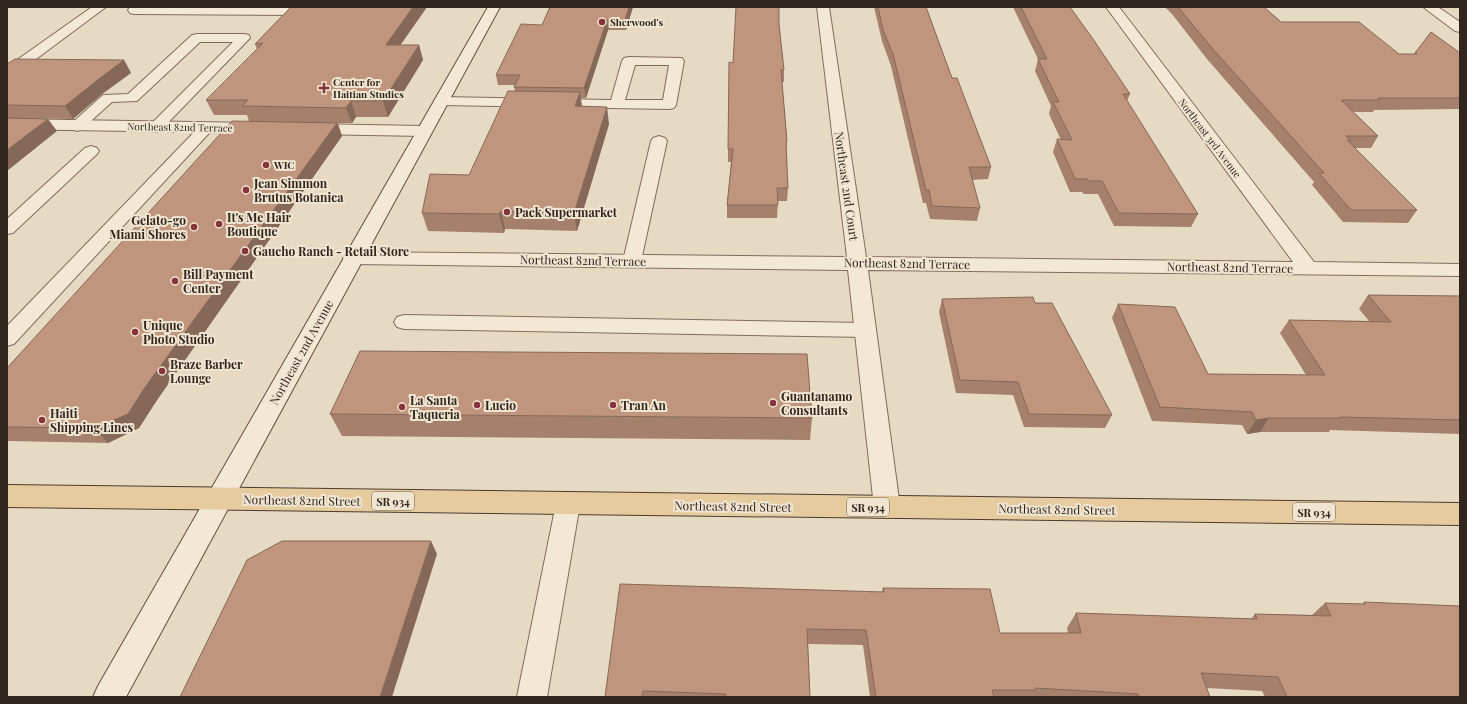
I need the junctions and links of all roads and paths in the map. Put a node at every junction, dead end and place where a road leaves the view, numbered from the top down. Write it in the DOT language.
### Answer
graph roads {
  1 [pos="100,7"];
  2 [pos="494,7"];
  3 [pos="823,7"];
  4 [pos="1112,7"];
  5 [pos="1429,7"];
  6 [pos="224,9"];
  7 [pos="134,10"];
  8 [pos="293,11"];
  9 [pos="1460,28"];
  10 [pos="7,74"];
  11 [pos="441,101"];
  12 [pos="617,104"];
  13 [pos="7,124"];
  14 [pos="77,126"];
  15 [pos="156,127"];
  16 [pos="206,128"];
  17 [pos="268,129"];
  18 [pos="292,129"];
  19 [pos="424,132"];
  20 [pos="660,140"];
  21 [pos="91,151"];
  22 [pos="7,229"];
  23 [pos="353,258"];
  24 [pos="632,261"];
  25 [pos="857,263"];
  26 [pos="1308,268"];
  27 [pos="1460,270"];
  28 [pos="404,322"];
  29 [pos="866,330"];
  30 [pos="7,339"];
  31 [pos="7,496"];
  32 [pos="218,499"];
  33 [pos="568,504"];
  34 [pos="887,507"];
  35 [pos="1460,514"];
  36 [pos="109,697"];
  37 [pos="532,697"];
  1 -- 10 [label="street"];
  2 -- 11 [label="street, Northeast 2nd Avenue"];
  3 -- 25 [label="street, Northeast 2nd Court"];
  4 -- 26 [label="street, Northeast 3rd Avenue"];
  5 -- 9 [label="street"];
  6 -- 7 [label="lane"];
  6 -- 8 [label="lane"];
  11 -- 12 [label="lane"];
  11 -- 19 [label="street, Northeast 2nd Avenue"];
  12 -- 12 [label="lane"];
  13 -- 14 [label="street, Northeast 82nd Terrace"];
  14 -- 15 [label="street, Northeast 82nd Terrace"];
  14 -- 15 [label="lane"];
  15 -- 16 [label="street, Northeast 82nd Terrace"];
  16 -- 17 [label="street, Northeast 82nd Terrace"];
  16 -- 30 [label="lane"];
  18 -- 19 [label="street"];
  19 -- 23 [label="street, Northeast 2nd Avenue"];
  20 -- 24 [label="lane"];
  21 -- 22 [label="lane"];
  23 -- 24 [label="street, Northeast 82nd Terrace"];
  23 -- 32 [label="street, Northeast 2nd Avenue"];
  24 -- 25 [label="street, Northeast 82nd Terrace"];
  25 -- 26 [label="street, Northeast 82nd Terrace"];
  25 -- 29 [label="street, Northeast 2nd Court"];
  26 -- 27 [label="street, Northeast 82nd Terrace"];
  28 -- 29 [label="lane"];
  29 -- 34 [label="street, Northeast 2nd Court"];
  31 -- 32 [label="main road, Northeast 82nd Street / SR 934"];
  32 -- 33 [label="main road, Northeast 82nd Street / SR 934"];
  32 -- 36 [label="street, Northeast 2nd Avenue"];
  33 -- 34 [label="main road, Northeast 82nd Street / SR 934"];
  33 -- 37 [label="lane"];
  34 -- 35 [label="main road, Northeast 82nd Street / SR 934"];
}
